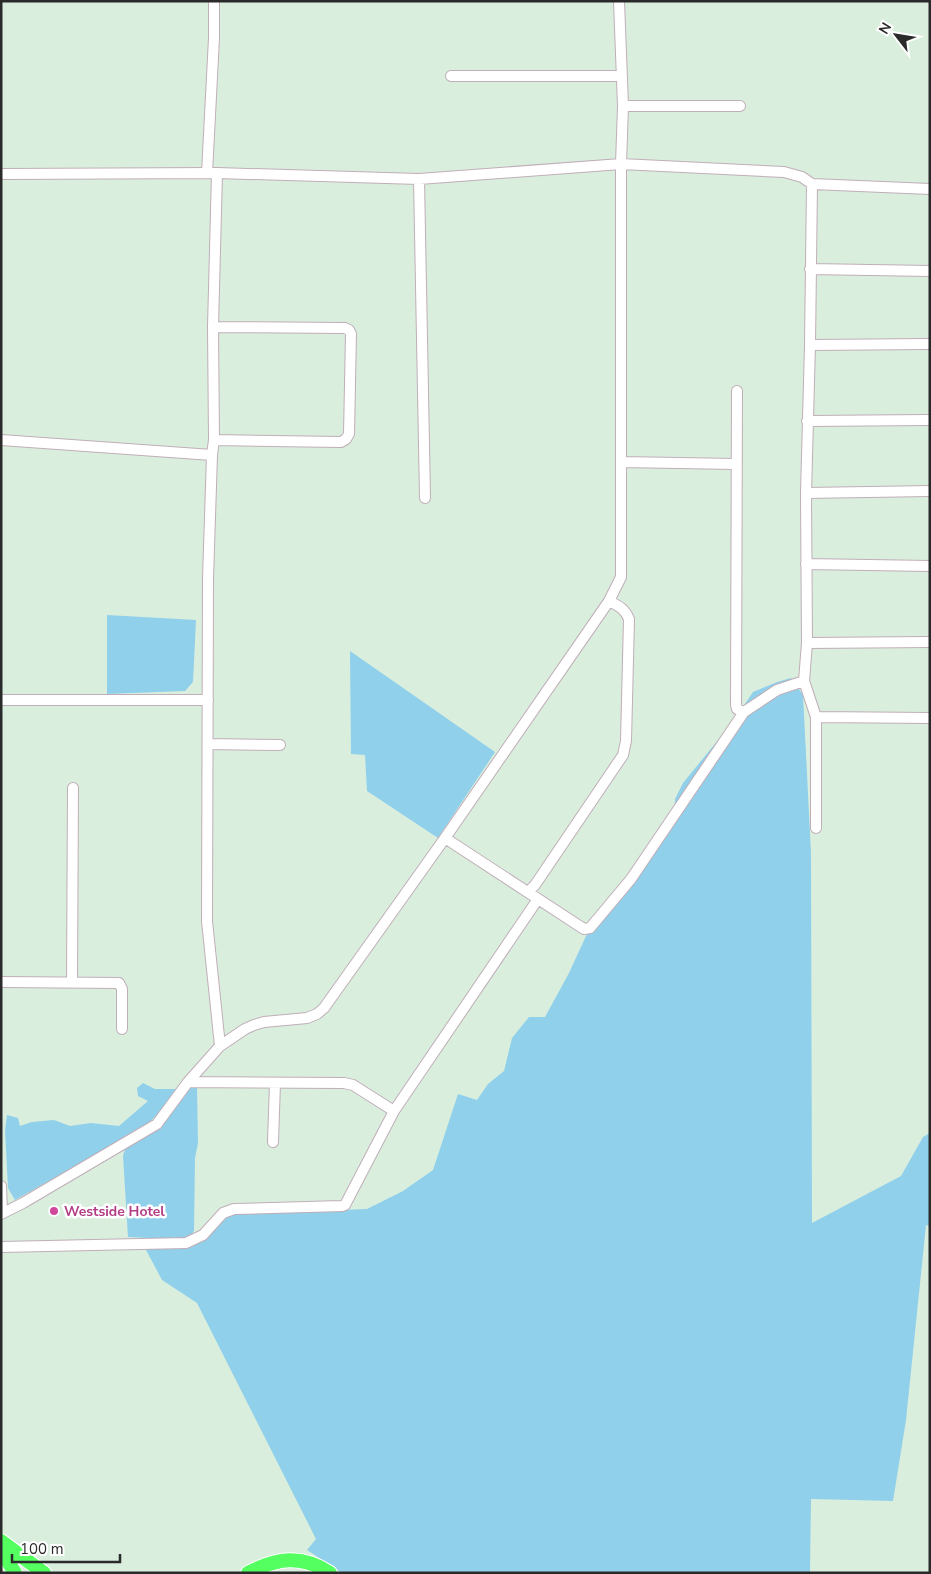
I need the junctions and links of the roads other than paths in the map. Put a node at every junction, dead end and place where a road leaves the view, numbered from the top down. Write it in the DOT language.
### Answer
graph roads {
  1 [pos="214,1"];
  2 [pos="620,1"];
  3 [pos="451,76"];
  4 [pos="622,76"];
  5 [pos="623,106"];
  6 [pos="740,106"];
  7 [pos="621,164"];
  8 [pos="212,173"];
  9 [pos="1,174"];
  10 [pos="419,179"];
  11 [pos="812,184"];
  12 [pos="930,189"];
  13 [pos="810,269"];
  14 [pos="930,271"];
  15 [pos="213,327"];
  16 [pos="930,344"];
  17 [pos="810,345"];
  18 [pos="736,391"];
  19 [pos="930,420"];
  20 [pos="807,421"];
  21 [pos="1,440"];
  22 [pos="214,440"];
  23 [pos="212,455"];
  24 [pos="621,462"];
  25 [pos="736,464"];
  26 [pos="930,491"];
  27 [pos="806,493"];
  28 [pos="425,498"];
  29 [pos="806,564"];
  30 [pos="930,566"];
  31 [pos="609,601"];
  32 [pos="930,642"];
  33 [pos="807,643"];
  34 [pos="804,680"];
  35 [pos="1,700"];
  36 [pos="208,700"];
  37 [pos="744,712"];
  38 [pos="816,717"];
  39 [pos="930,718"];
  40 [pos="208,744"];
  41 [pos="280,745"];
  42 [pos="73,788"];
  43 [pos="816,828"];
  44 [pos="446,838"];
  45 [pos="528,892"];
  46 [pos="538,899"];
  47 [pos="1,982"];
  48 [pos="72,982"];
  49 [pos="122,1030"];
  50 [pos="220,1046"];
  51 [pos="188,1082"];
  52 [pos="275,1083"];
  53 [pos="394,1111"];
  54 [pos="273,1142"];
  55 [pos="1,1186"];
  56 [pos="2,1213"];
  57 [pos="1,1247"];
  58 [pos="1,1541"];
  59 [pos="1,1550"];
  60 [pos="15,1573"];
  61 [pos="44,1573"];
  62 [pos="248,1573"];
  63 [pos="330,1573"];
  1 -- 8 [label="street"];
  2 -- 4 [label="street"];
  3 -- 4 [label="street"];
  4 -- 5 [label="street"];
  5 -- 6 [label="street"];
  5 -- 7 [label="street"];
  7 -- 10 [label="street"];
  7 -- 11 [label="street"];
  7 -- 24 [label="street"];
  8 -- 9 [label="street"];
  8 -- 10 [label="street"];
  8 -- 15 [label="street"];
  10 -- 28 [label="street"];
  11 -- 12 [label="street"];
  11 -- 13 [label="street"];
  13 -- 14 [label="street"];
  13 -- 17 [label="street"];
  15 -- 22 [label="street"];
  15 -- 22 [label="street"];
  16 -- 17 [label="street"];
  17 -- 20 [label="street"];
  18 -- 25 [label="street"];
  19 -- 20 [label="street"];
  20 -- 27 [label="street"];
  21 -- 23 [label="street"];
  22 -- 23 [label="street"];
  23 -- 36 [label="street"];
  24 -- 25 [label="street"];
  24 -- 31 [label="street"];
  25 -- 37 [label="street"];
  26 -- 27 [label="street"];
  27 -- 29 [label="street"];
  29 -- 30 [label="street"];
  29 -- 33 [label="street"];
  31 -- 44 [label="street"];
  31 -- 45 [label="street"];
  32 -- 33 [label="street"];
  33 -- 34 [label="street"];
  34 -- 37 [label="street"];
  34 -- 38 [label="street"];
  35 -- 36 [label="street"];
  36 -- 40 [label="street"];
  37 -- 46 [label="street"];
  38 -- 39 [label="street"];
  38 -- 43 [label="street"];
  40 -- 41 [label="street"];
  40 -- 50 [label="street"];
  42 -- 48 [label="street"];
  44 -- 45 [label="street"];
  44 -- 50 [label="street"];
  45 -- 46 [label="street"];
  46 -- 53 [label="street"];
  47 -- 48 [label="street"];
  48 -- 49 [label="street"];
  50 -- 51 [label="street"];
  51 -- 52 [label="street"];
  51 -- 56 [label="street"];
  52 -- 53 [label="street"];
  52 -- 54 [label="street"];
  53 -- 57 [label="street"];
  55 -- 56 [label="street"];
  58 -- 61 [label="highway"];
  59 -- 60 [label="highway"];
  62 -- 63 [label="highway"];
}
